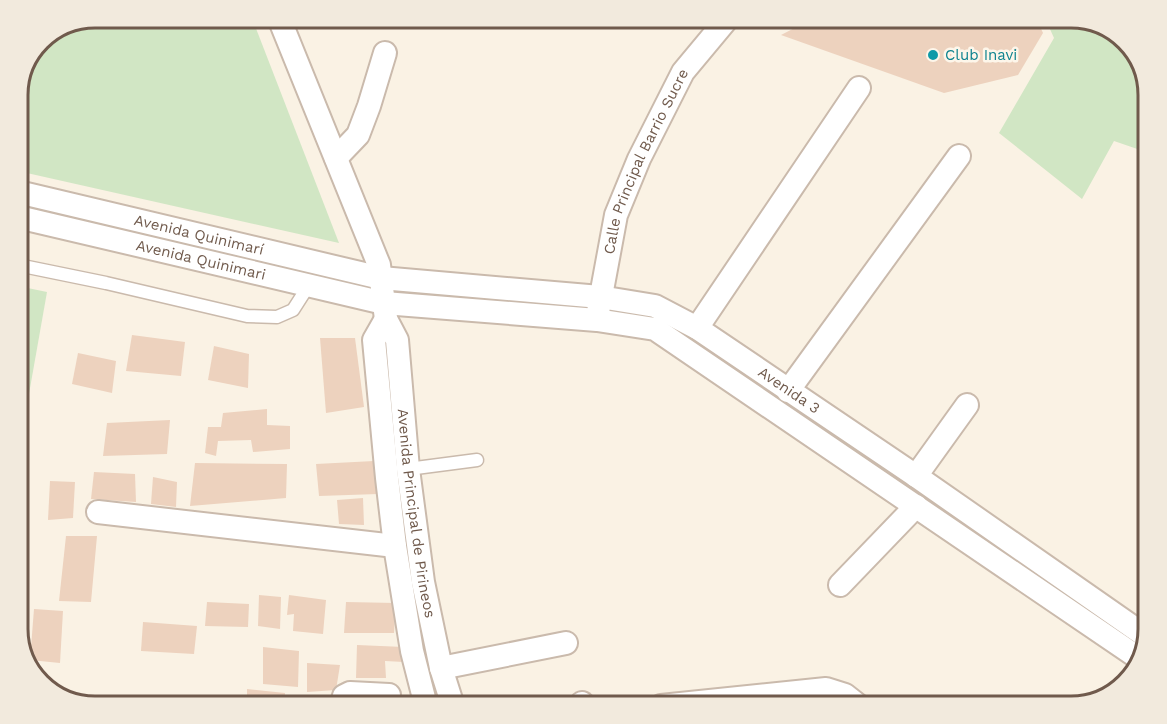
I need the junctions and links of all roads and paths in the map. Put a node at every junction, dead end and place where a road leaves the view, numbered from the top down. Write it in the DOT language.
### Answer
graph roads {
  1 [pos="283,28"];
  2 [pos="720,28"];
  3 [pos="386,53"];
  4 [pos="859,88"];
  5 [pos="959,156"];
  6 [pos="336,158"];
  7 [pos="29,195"];
  8 [pos="29,220"];
  9 [pos="29,267"];
  10 [pos="381,278"];
  11 [pos="309,285"];
  12 [pos="600,297"];
  13 [pos="385,311"];
  14 [pos="597,320"];
  15 [pos="697,328"];
  16 [pos="788,391"];
  17 [pos="967,405"];
  18 [pos="477,460"];
  19 [pos="408,469"];
  20 [pos="916,476"];
  21 [pos="916,506"];
  22 [pos="98,512"];
  23 [pos="395,546"];
  24 [pos="840,585"];
  25 [pos="1138,631"];
  26 [pos="566,643"];
  27 [pos="1133,654"];
  28 [pos="441,668"];
  29 [pos="389,695"];
  30 [pos="344,696"];
  31 [pos="423,696"];
  32 [pos="450,696"];
  33 [pos="758,696"];
  34 [pos="846,696"];
  1 -- 6 [label="street, Avenida Principal de Pirineos"];
  2 -- 12 [label="street, Calle Principal Barrio Sucre"];
  3 -- 6 [label="street"];
  4 -- 15 [label="street"];
  5 -- 16 [label="street"];
  6 -- 10 [label="street, Avenida Principal de Pirineos"];
  7 -- 10 [label="street, Avenida Quinimarí"];
  8 -- 11 [label="street, Avenida Quinimari"];
  9 -- 11 [label="lane"];
  10 -- 12 [label="street, Avenida 3"];
  10 -- 13 [label="street, Avenida Principal de Pirineos"];
  11 -- 13 [label="street, Avenida Quinimari"];
  12 -- 14 [label="street, Calle Principal Barrio Sucre"];
  12 -- 15 [label="street, Avenida 3"];
  13 -- 14 [label="street, Avenida 3"];
  13 -- 19 [label="street, Avenida Principal de Pirineos"];
  13 -- 23 [label="street, Avenida Principal de Pirineos"];
  14 -- 21 [label="street, Avenida 3"];
  15 -- 16 [label="street, Avenida 3"];
  16 -- 20 [label="street, Avenida 3"];
  17 -- 20 [label="street"];
  18 -- 19 [label="lane"];
  19 -- 28 [label="street, Avenida Principal de Pirineos"];
  20 -- 25 [label="street, Avenida 3"];
  21 -- 24 [label="street"];
  21 -- 27 [label="street, Avenida 3"];
  22 -- 23 [label="street"];
  23 -- 31 [label="street, Avenida Principal de Pirineos"];
  26 -- 28 [label="street"];
  28 -- 32 [label="street, Avenida Principal de Pirineos"];
  29 -- 30 [label="street"];
  33 -- 34 [label="street"];
}
